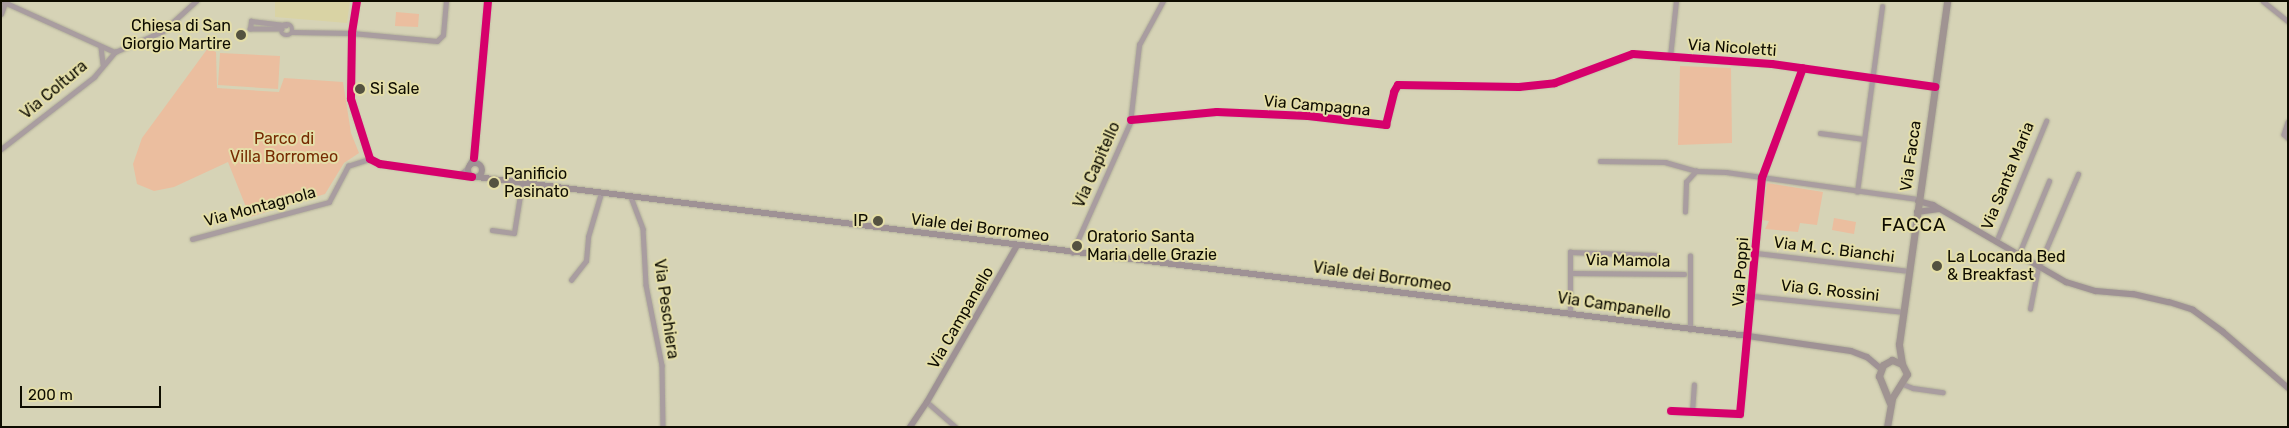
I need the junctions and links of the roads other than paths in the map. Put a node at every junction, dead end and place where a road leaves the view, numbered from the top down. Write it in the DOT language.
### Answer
graph roads {
  1 [pos="196,1"];
  2 [pos="357,1"];
  3 [pos="446,1"];
  4 [pos="488,1"];
  5 [pos="1163,1"];
  6 [pos="1676,1"];
  7 [pos="1947,1"];
  8 [pos="2264,1"];
  9 [pos="4,2"];
  10 [pos="1882,8"];
  11 [pos="1,14"];
  12 [pos="2288,21"];
  13 [pos="286,25"];
  14 [pos="282,29"];
  15 [pos="292,32"];
  16 [pos="352,33"];
  17 [pos="101,48"];
  18 [pos="115,52"];
  19 [pos="1670,57"];
  20 [pos="103,64"];
  21 [pos="1803,68"];
  22 [pos="1871,78"];
  23 [pos="1532,85"];
  24 [pos="1935,87"];
  25 [pos="1131,120"];
  26 [pos="2046,121"];
  27 [pos="2288,122"];
  28 [pos="1820,133"];
  29 [pos="2288,138"];
  30 [pos="1864,139"];
  31 [pos="1,149"];
  32 [pos="474,158"];
  33 [pos="370,159"];
  34 [pos="1600,161"];
  35 [pos="469,167"];
  36 [pos="481,167"];
  37 [pos="1696,171"];
  38 [pos="460,174"];
  39 [pos="2078,174"];
  40 [pos="474,177"];
  41 [pos="493,178"];
  42 [pos="1762,178"];
  43 [pos="2049,181"];
  44 [pos="522,182"];
  45 [pos="1857,192"];
  46 [pos="601,193"];
  47 [pos="631,197"];
  48 [pos="1919,200"];
  49 [pos="1939,209"];
  50 [pos="1685,212"];
  51 [pos="1917,212"];
  52 [pos="492,230"];
  53 [pos="192,239"];
  54 [pos="1996,242"];
  55 [pos="1016,247"];
  56 [pos="1072,253"];
  57 [pos="1756,253"];
  58 [pos="1655,255"];
  59 [pos="1690,256"];
  60 [pos="2018,256"];
  61 [pos="2038,268"];
  62 [pos="1909,271"];
  63 [pos="1570,273"];
  64 [pos="1684,274"];
  65 [pos="571,280"];
  66 [pos="1753,296"];
  67 [pos="1534,309"];
  68 [pos="2030,309"];
  69 [pos="1904,312"];
  70 [pos="1570,314"];
  71 [pos="1690,330"];
  72 [pos="1748,336"];
  73 [pos="1899,344"];
  74 [pos="1889,361"];
  75 [pos="1902,364"];
  76 [pos="1880,368"];
  77 [pos="1694,385"];
  78 [pos="1885,386"];
  79 [pos="1901,386"];
  80 [pos="2288,388"];
  81 [pos="1943,392"];
  82 [pos="927,402"];
  83 [pos="1890,403"];
  84 [pos="1671,411"];
  85 [pos="1692,412"];
  86 [pos="664,427"];
  87 [pos="910,427"];
  88 [pos="956,427"];
  89 [pos="1887,427"];
  1 -- 18 [label="street, Via Coltura"];
  2 -- 16 [label="street"];
  3 -- 16 [label="street"];
  4 -- 32 [label="main road"];
  5 -- 25 [label="street, Via Capitello"];
  6 -- 19 [label="street"];
  7 -- 24 [label="main road, Via Facca"];
  8 -- 12 [label="street"];
  9 -- 11 [label="street"];
  9 -- 17 [label="street"];
  10 -- 22 [label="street"];
  13 -- 14 [label="street"];
  13 -- 14 [label="street"];
  13 -- 15 [label="street"];
  14 -- 15 [label="street"];
  15 -- 16 [label="street"];
  16 -- 33 [label="street"];
  17 -- 18 [label="street"];
  17 -- 20 [label="street"];
  18 -- 20 [label="street, Via Coltura"];
  19 -- 21 [label="street, Via Nicoletti"];
  19 -- 23 [label="street, Via Nicoletti"];
  20 -- 31 [label="street, Via Coltura"];
  21 -- 22 [label="street, Via Nicoletti"];
  21 -- 42 [label="street, Via Poppi"];
  22 -- 24 [label="street, Via Nicoletti"];
  22 -- 30 [label="street"];
  23 -- 25 [label="street, Via Campagna"];
  24 -- 48 [label="main road, Via Facca"];
  25 -- 56 [label="street, Via Capitello"];
  26 -- 54 [label="street, Via Santa Maria"];
  27 -- 29 [label="street"];
  28 -- 30 [label="street"];
  30 -- 45 [label="street"];
  32 -- 35 [label="main road"];
  32 -- 36 [label="main road, Viale dei Borromeo"];
  33 -- 38 [label="street"];
  33 -- 53 [label="street, Via Montagnola"];
  34 -- 37 [label="street"];
  35 -- 36 [label="main road"];
  35 -- 38 [label="street"];
  35 -- 40 [label="main road"];
  36 -- 40 [label="main road"];
  36 -- 41 [label="main road, Viale dei Borromeo"];
  37 -- 42 [label="street"];
  37 -- 50 [label="street"];
  38 -- 40 [label="street"];
  39 -- 61 [label="street"];
  40 -- 41 [label="main road, Viale dei Borromeo"];
  41 -- 44 [label="main road, Viale dei Borromeo"];
  42 -- 45 [label="street"];
  42 -- 57 [label="street, Via Poppi"];
  43 -- 60 [label="street"];
  44 -- 46 [label="main road, Viale dei Borromeo"];
  44 -- 52 [label="street"];
  45 -- 48 [label="street"];
  46 -- 47 [label="main road, Viale dei Borromeo"];
  46 -- 65 [label="street"];
  47 -- 55 [label="main road, Viale dei Borromeo"];
  47 -- 86 [label="street, Via Peschiera"];
  48 -- 49 [label="main road, Via Santa Maria"];
  48 -- 51 [label="main road, Via Facca"];
  49 -- 51 [label="main road"];
  49 -- 54 [label="main road, Via Santa Maria"];
  51 -- 62 [label="main road, Via Facca"];
  54 -- 60 [label="main road, Via Santa Maria"];
  55 -- 56 [label="main road, Viale dei Borromeo"];
  55 -- 82 [label="main road, Via Campanello"];
  56 -- 67 [label="main road, Viale dei Borromeo"];
  57 -- 62 [label="street, Via M. C. Bianchi"];
  57 -- 66 [label="street, Via Poppi"];
  58 -- 63 [label="street, Via Mamola"];
  59 -- 71 [label="street, Via Campanello"];
  60 -- 61 [label="main road, Via Santa Maria"];
  61 -- 68 [label="street"];
  61 -- 80 [label="main road, Via Santa Maria"];
  62 -- 69 [label="main road, Via Facca"];
  63 -- 64 [label="street, Via Mamola"];
  63 -- 70 [label="street, Via Mamola"];
  66 -- 69 [label="street, Via G. Rossini"];
  66 -- 72 [label="street, Via Poppi"];
  67 -- 70 [label="main road, Via Campanello"];
  69 -- 73 [label="main road, Via Facca"];
  70 -- 71 [label="main road, Via Campanello"];
  71 -- 72 [label="main road, Via Campanello"];
  72 -- 76 [label="main road, Via Campanello"];
  72 -- 85 [label="street, Via Poppi"];
  73 -- 74 [label="main road, Via Facca"];
  73 -- 75 [label="main road, Via Facca"];
  74 -- 75 [label="main road"];
  74 -- 76 [label="main road"];
  75 -- 79 [label="main road"];
  76 -- 78 [label="main road"];
  77 -- 85 [label="street"];
  78 -- 79 [label="main road"];
  78 -- 83 [label="main road"];
  79 -- 81 [label="street"];
  79 -- 83 [label="main road"];
  82 -- 87 [label="main road, Via Campanello"];
  82 -- 88 [label="street"];
  83 -- 89 [label="main road"];
  84 -- 85 [label="street, Via Poppi"];
}
